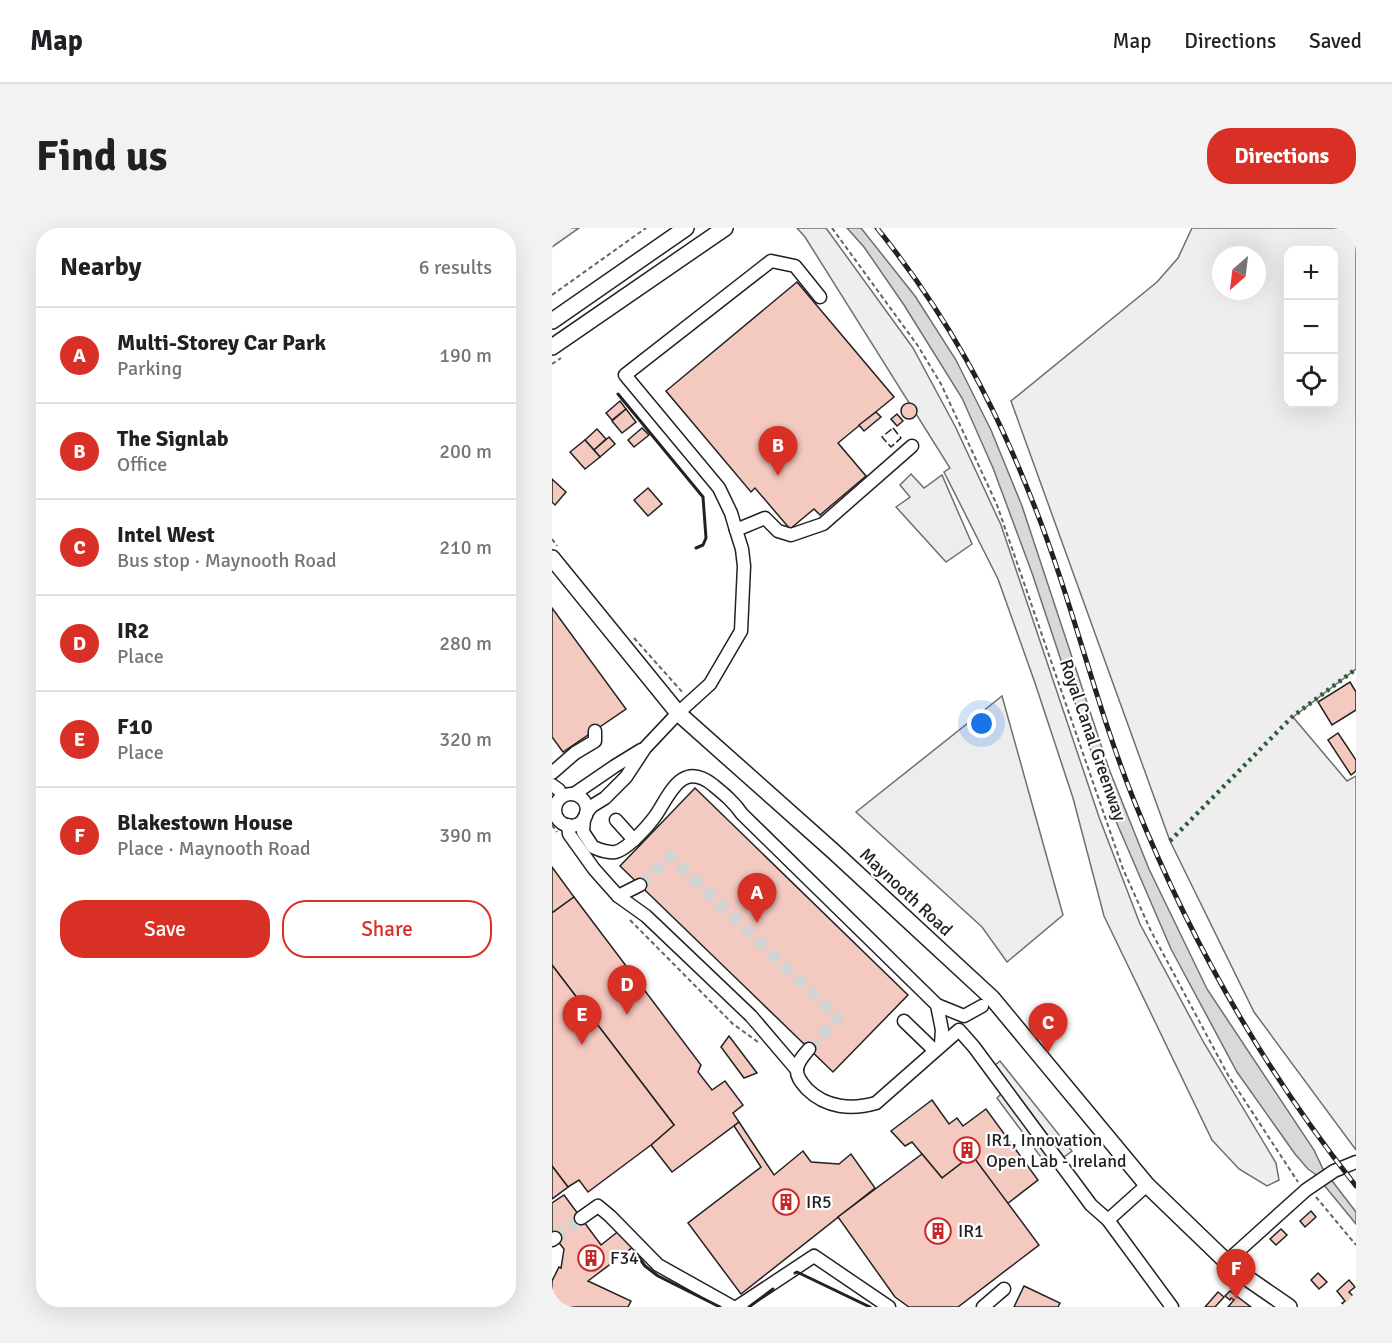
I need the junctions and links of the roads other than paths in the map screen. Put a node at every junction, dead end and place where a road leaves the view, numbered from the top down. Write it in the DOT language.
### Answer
graph roads {
  1 [pos="686,228"];
  2 [pos="725,228"];
  3 [pos="820,297"];
  4 [pos="552,321"];
  5 [pos="552,347"];
  6 [pos="912,446"];
  7 [pos="736,532"];
  8 [pos="552,558"];
  9 [pos="678,713"];
  10 [pos="595,731"];
  11 [pos="645,748"];
  12 [pos="553,769"];
  13 [pos="559,794"];
  14 [pos="585,816"];
  15 [pos="616,820"];
  16 [pos="568,825"];
  17 [pos="634,840"];
  18 [pos="640,885"];
  19 [pos="618,896"];
  20 [pos="937,1005"];
  21 [pos="904,1021"];
  22 [pos="959,1030"];
  23 [pos="938,1047"];
  24 [pos="809,1049"];
  25 [pos="797,1070"];
  26 [pos="1356,1162"];
  27 [pos="1148,1185"];
  28 [pos="581,1218"];
  29 [pos="1108,1220"];
  30 [pos="1226,1262"];
  31 [pos="1004,1289"];
  32 [pos="735,1307"];
  33 [pos="889,1307"];
  34 [pos="983,1307"];
  35 [pos="1172,1307"];
  36 [pos="1289,1307"];
  1 -- 4 [label="main road"];
  2 -- 5 [label="main road"];
  3 -- 7 [label="street"];
  6 -- 7 [label="street"];
  7 -- 9 [label="street"];
  8 -- 9 [label="main road, Maynooth Road"];
  9 -- 11 [label="street"];
  9 -- 27 [label="main road, Maynooth Road"];
  10 -- 12 [label="street"];
  11 -- 13 [label="street"];
  11 -- 14 [label="street"];
  13 -- 14 [label="street"];
  13 -- 16 [label="street"];
  14 -- 16 [label="street"];
  14 -- 17 [label="street"];
  15 -- 17 [label="street"];
  16 -- 19 [label="street"];
  17 -- 20 [label="street"];
  18 -- 19 [label="street"];
  19 -- 25 [label="street"];
  20 -- 22 [label="street"];
  20 -- 23 [label="street"];
  21 -- 23 [label="street"];
  22 -- 23 [label="street"];
  22 -- 29 [label="street"];
  23 -- 25 [label="street"];
  24 -- 25 [label="street"];
  26 -- 30 [label="street"];
  27 -- 29 [label="street"];
  27 -- 30 [label="main road, Maynooth Road"];
  28 -- 32 [label="street"];
  29 -- 35 [label="street"];
  30 -- 36 [label="main road, Maynooth Road"];
  31 -- 34 [label="street"];
  32 -- 33 [label="street"];
}
